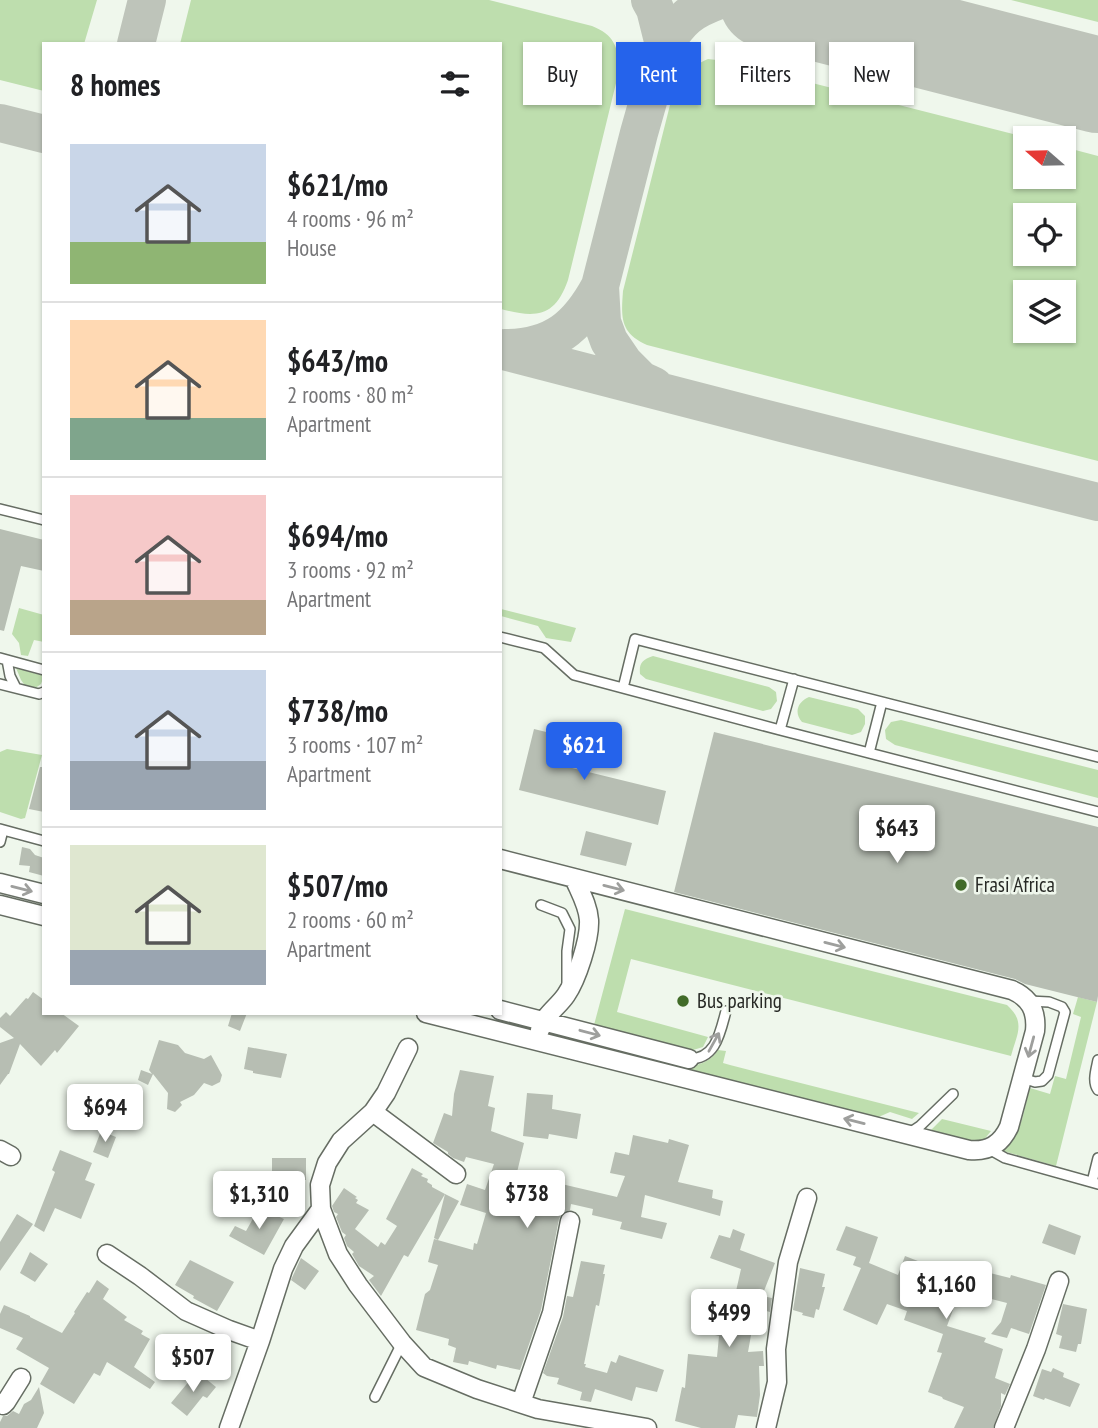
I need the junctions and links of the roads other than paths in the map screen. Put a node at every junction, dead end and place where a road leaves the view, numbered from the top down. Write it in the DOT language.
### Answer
graph roads {
  1 [pos="0,509"];
  2 [pos="42,520"];
  3 [pos="502,638"];
  4 [pos="3,659"];
  5 [pos="42,669"];
  6 [pos="794,679"];
  7 [pos="0,684"];
  8 [pos="16,688"];
  9 [pos="623,688"];
  10 [pos="42,693"];
  11 [pos="882,702"];
  12 [pos="780,730"];
  13 [pos="869,753"];
  14 [pos="1098,757"];
  15 [pos="1098,812"];
  16 [pos="1,830"];
  17 [pos="42,840"];
  18 [pos="0,842"];
  19 [pos="502,860"];
  20 [pos="574,878"];
  21 [pos="0,883"];
  22 [pos="42,894"];
  23 [pos="0,905"];
  24 [pos="541,905"];
  25 [pos="42,916"];
  26 [pos="568,993"];
  27 [pos="1029,1001"];
  28 [pos="502,1011"];
  29 [pos="726,1012"];
  30 [pos="434,1015"];
  31 [pos="543,1021"];
  32 [pos="537,1041"];
  33 [pos="408,1048"];
  34 [pos="689,1059"];
  35 [pos="1098,1060"];
  36 [pos="1022,1078"];
  37 [pos="1098,1090"];
  38 [pos="953,1094"];
  39 [pos="373,1112"];
  40 [pos="895,1132"];
  41 [pos="989,1149"];
  42 [pos="1098,1158"];
  43 [pos="456,1174"];
  44 [pos="1095,1183"];
  45 [pos="807,1198"];
  46 [pos="321,1209"];
  47 [pos="570,1221"];
  48 [pos="107,1254"];
  49 [pos="1059,1281"];
  50 [pos="260,1341"];
  51 [pos="402,1343"];
  52 [pos="20,1378"];
  53 [pos="375,1397"];
  54 [pos="521,1403"];
  55 [pos="0,1404"];
  56 [pos="229,1428"];
  57 [pos="647,1428"];
  58 [pos="766,1428"];
  59 [pos="1004,1428"];
  1 -- 2 [label="lane"];
  3 -- 9 [label="lane"];
  4 -- 5 [label="lane"];
  4 -- 8 [label="lane"];
  6 -- 9 [label="lane"];
  6 -- 11 [label="lane"];
  6 -- 12 [label="lane"];
  7 -- 8 [label="lane"];
  8 -- 10 [label="lane"];
  9 -- 12 [label="lane"];
  11 -- 13 [label="lane"];
  11 -- 14 [label="lane"];
  12 -- 13 [label="lane"];
  13 -- 15 [label="lane"];
  16 -- 17 [label="lane"];
  16 -- 18 [label="lane"];
  19 -- 20 [label="street"];
  20 -- 26 [label="street"];
  20 -- 27 [label="street, one-way"];
  21 -- 22 [label="street, one-way"];
  23 -- 25 [label="street"];
  24 -- 26 [label="lane"];
  26 -- 31 [label="street"];
  27 -- 36 [label="street, one-way"];
  27 -- 36 [label="lane"];
  28 -- 31 [label="street"];
  34 -- 29 [label="lane, one-way"];
  30 -- 32 [label="street"];
  31 -- 32 [label="street"];
  31 -- 34 [label="street, one-way"];
  40 -- 32 [label="street, one-way"];
  33 -- 39 [label="street"];
  35 -- 37 [label="lane"];
  36 -- 41 [label="street"];
  38 -- 40 [label="lane"];
  39 -- 43 [label="street"];
  39 -- 46 [label="street"];
  40 -- 41 [label="street"];
  41 -- 44 [label="lane"];
  42 -- 44 [label="lane"];
  45 -- 58 [label="street"];
  46 -- 50 [label="street"];
  46 -- 51 [label="street"];
  47 -- 54 [label="street"];
  48 -- 50 [label="street"];
  49 -- 59 [label="street"];
  50 -- 56 [label="street"];
  51 -- 53 [label="lane"];
  51 -- 54 [label="street"];
  52 -- 55 [label="street"];
  54 -- 57 [label="street"];
}
